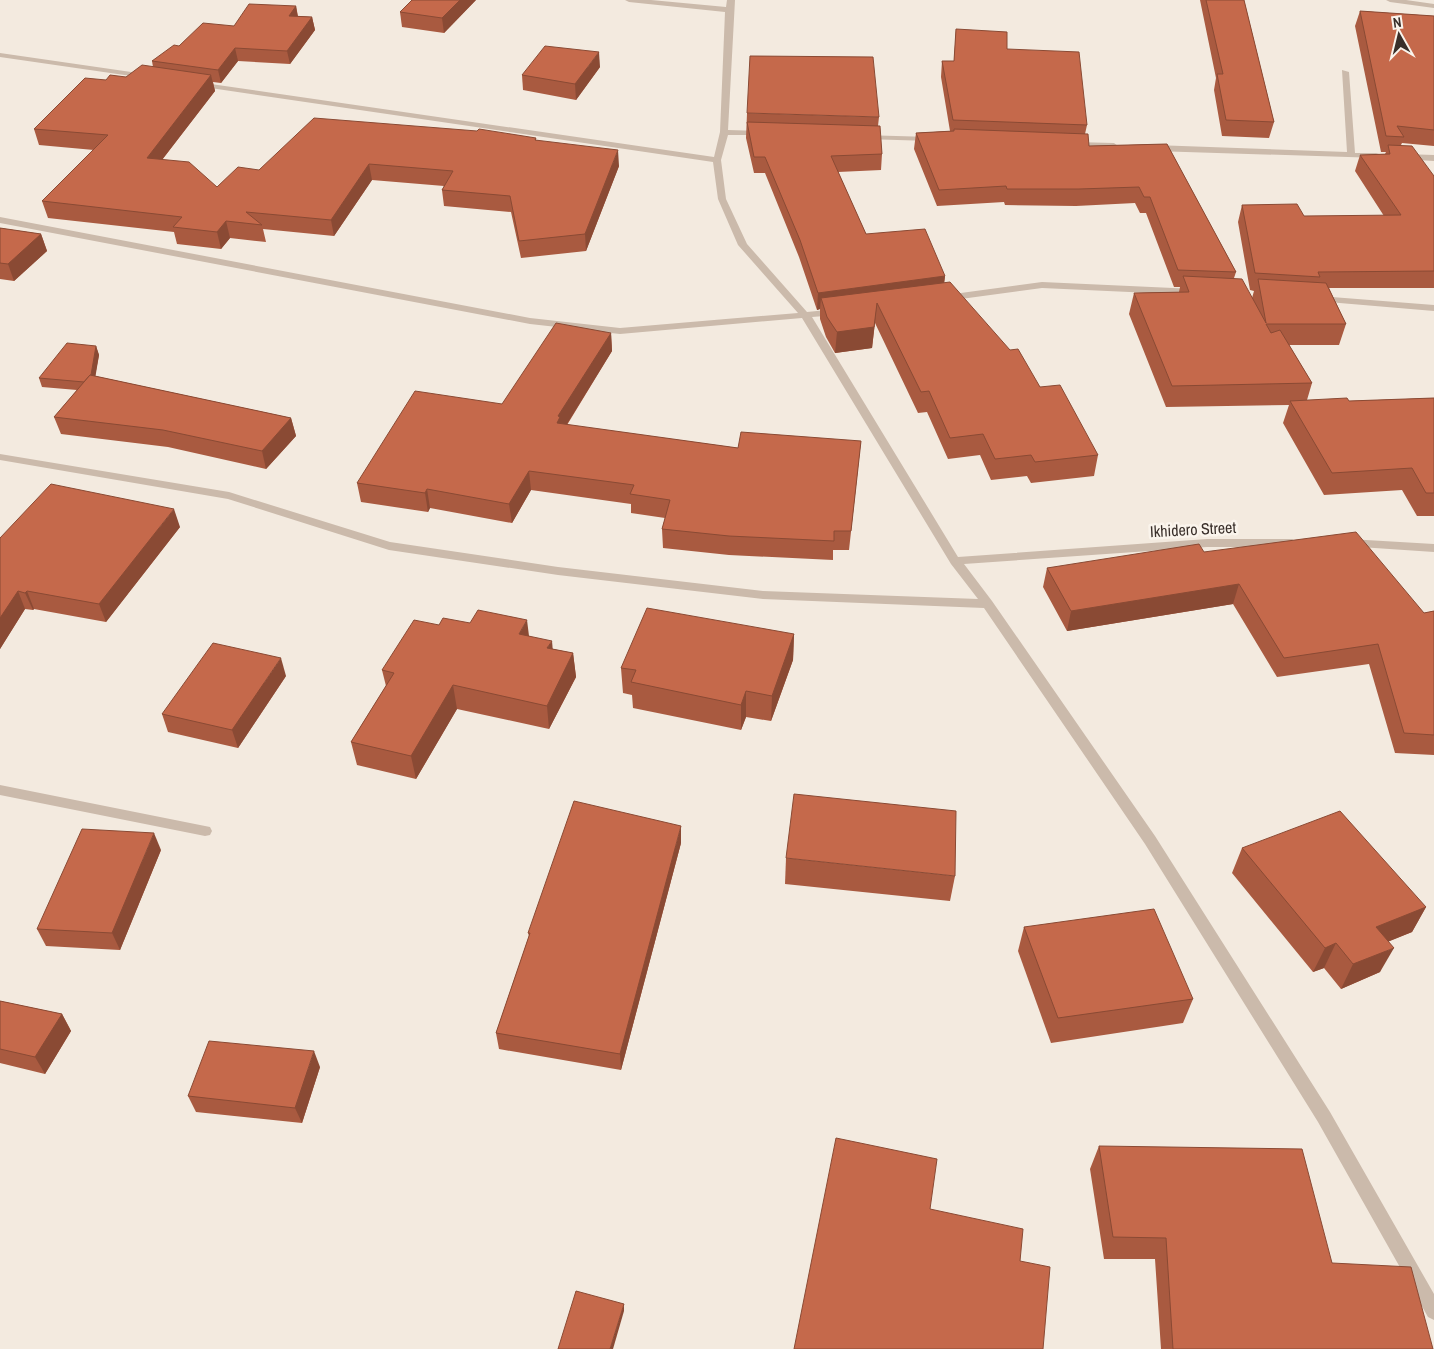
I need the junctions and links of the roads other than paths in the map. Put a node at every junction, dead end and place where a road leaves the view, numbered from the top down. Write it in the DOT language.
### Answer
graph roads {
  1 [pos="629,0"];
  2 [pos="1390,0"];
  3 [pos="730,5"];
  4 [pos="1434,6"];
  5 [pos="0,55"];
  6 [pos="1345,72"];
  7 [pos="157,78"];
  8 [pos="187,82"];
  9 [pos="724,132"];
  10 [pos="774,134"];
  11 [pos="854,136"];
  12 [pos="943,140"];
  13 [pos="1062,144"];
  14 [pos="1122,146"];
  15 [pos="1142,147"];
  16 [pos="1351,155"];
  17 [pos="1434,158"];
  18 [pos="717,160"];
  19 [pos="0,220"];
  20 [pos="1210,293"];
  21 [pos="1308,298"];
  22 [pos="934,299"];
  23 [pos="1434,308"];
  24 [pos="845,311"];
  25 [pos="806,316"];
  26 [pos="0,457"];
  27 [pos="1301,543"];
  28 [pos="1339,543"];
  29 [pos="1434,548"];
  30 [pos="955,561"];
  31 [pos="988,604"];
  32 [pos="0,790"];
  33 [pos="205,832"];
  34 [pos="1434,1311"];
  1 -- 3 [label="street"];
  2 -- 4 [label="street"];
  3 -- 9 [label="street"];
  5 -- 7 [label="street"];
  6 -- 16 [label="street"];
  8 -- 18 [label="street"];
  9 -- 10 [label="street"];
  9 -- 18 [label="street"];
  11 -- 12 [label="street"];
  13 -- 14 [label="street"];
  15 -- 16 [label="street"];
  16 -- 17 [label="street"];
  18 -- 25 [label="street"];
  19 -- 25 [label="street"];
  20 -- 22 [label="street"];
  21 -- 23 [label="street"];
  24 -- 25 [label="street"];
  25 -- 30 [label="street"];
  26 -- 31 [label="street"];
  27 -- 30 [label="street, Ikhidero Street"];
  28 -- 29 [label="street"];
  30 -- 31 [label="street"];
  31 -- 34 [label="street"];
  32 -- 33 [label="street"];
}
